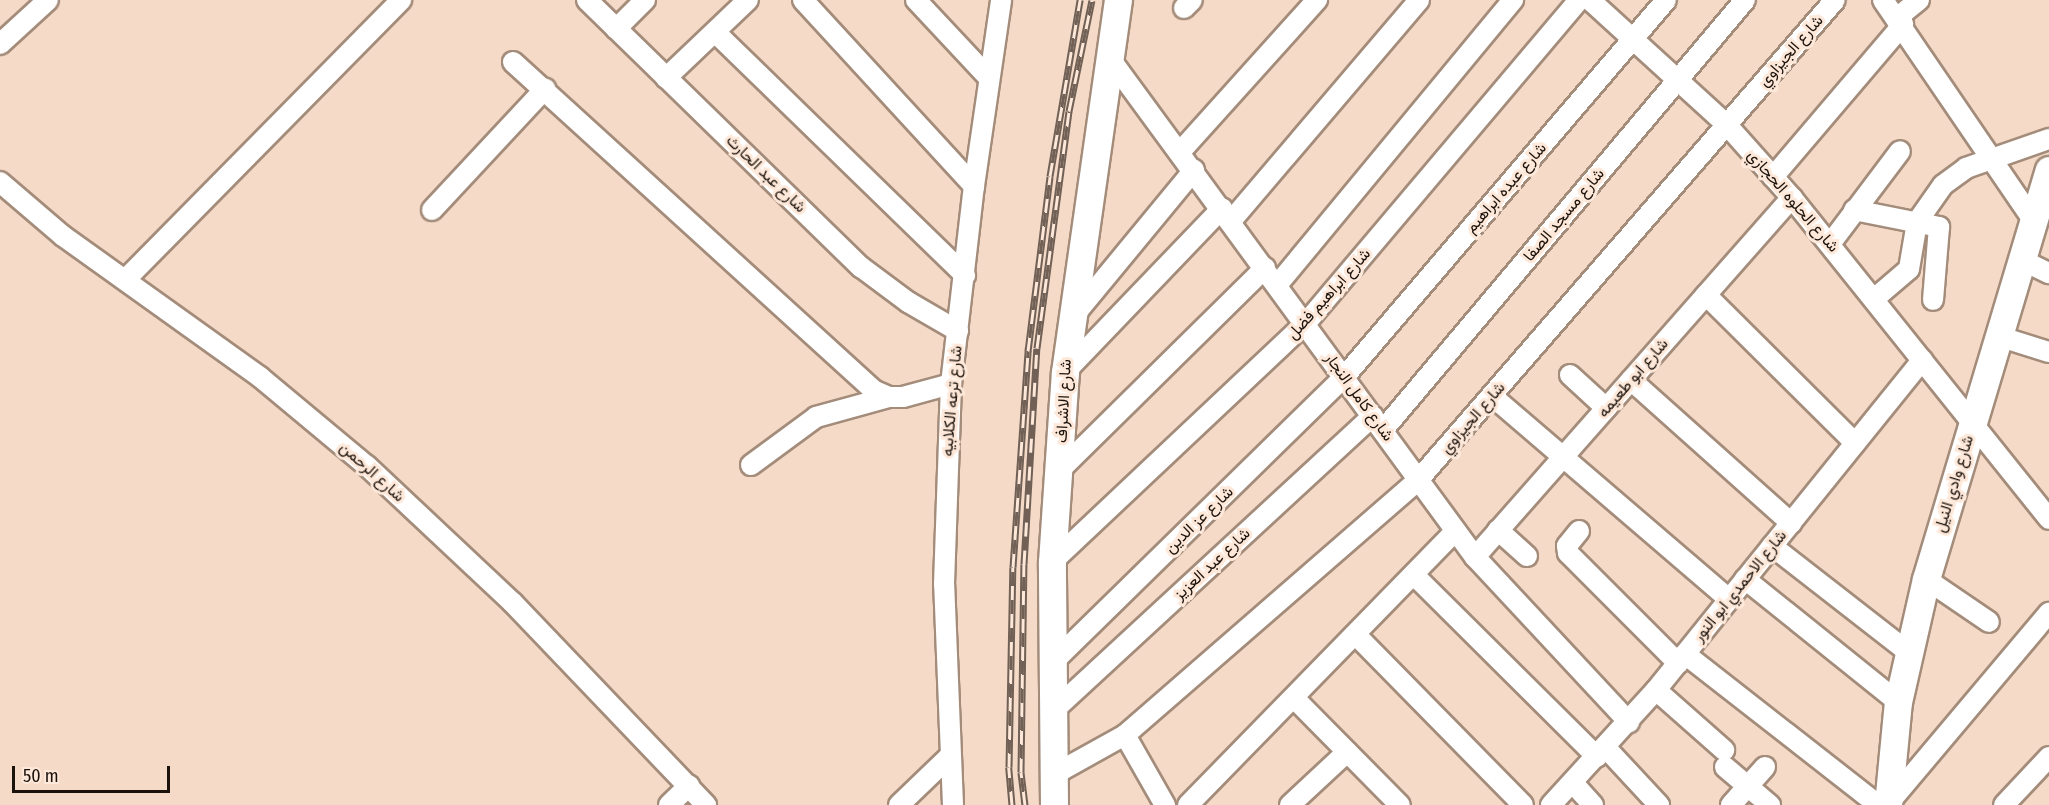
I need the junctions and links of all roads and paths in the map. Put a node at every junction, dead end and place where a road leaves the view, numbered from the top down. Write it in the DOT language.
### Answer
graph roads {
  1 [pos="48,0"];
  2 [pos="401,0"];
  3 [pos="587,0"];
  4 [pos="645,0"];
  5 [pos="748,0"];
  6 [pos="803,0"];
  7 [pos="916,0"];
  8 [pos="1001,0"];
  9 [pos="1118,0"];
  10 [pos="1317,0"];
  11 [pos="1419,0"];
  12 [pos="1513,0"];
  13 [pos="1579,0"];
  14 [pos="1590,0"];
  15 [pos="1666,0"];
  16 [pos="1745,0"];
  17 [pos="1835,0"];
  18 [pos="1883,0"];
  19 [pos="1919,0"];
  20 [pos="1900,20"];
  21 [pos="616,29"];
  22 [pos="715,32"];
  23 [pos="1633,40"];
  24 [pos="0,44"];
  25 [pos="1108,56"];
  26 [pos="513,62"];
  27 [pos="666,78"];
  28 [pos="989,78"];
  29 [pos="1678,80"];
  30 [pos="545,90"];
  31 [pos="1727,125"];
  32 [pos="2049,139"];
  33 [pos="1900,151"];
  34 [pos="1180,152"];
  35 [pos="1992,159"];
  36 [pos="1194,170"];
  37 [pos="2049,170"];
  38 [pos="1773,177"];
  39 [pos="0,182"];
  40 [pos="974,186"];
  41 [pos="1792,198"];
  42 [pos="432,210"];
  43 [pos="1854,210"];
  44 [pos="1227,214"];
  45 [pos="2033,220"];
  46 [pos="1917,222"];
  47 [pos="1830,244"];
  48 [pos="2022,260"];
  49 [pos="1265,268"];
  50 [pos="2049,273"];
  51 [pos="965,275"];
  52 [pos="126,279"];
  53 [pos="1278,284"];
  54 [pos="1706,295"];
  55 [pos="1874,299"];
  56 [pos="1933,300"];
  57 [pos="1071,320"];
  58 [pos="1306,323"];
  59 [pos="958,332"];
  60 [pos="2001,337"];
  61 [pos="2049,352"];
  62 [pos="1922,360"];
  63 [pos="1065,372"];
  64 [pos="1570,375"];
  65 [pos="1345,376"];
  66 [pos="1631,380"];
  67 [pos="951,384"];
  68 [pos="1492,396"];
  69 [pos="889,397"];
  70 [pos="1606,408"];
  71 [pos="1378,423"];
  72 [pos="1972,424"];
  73 [pos="1855,443"];
  74 [pos="1563,457"];
  75 [pos="752,465"];
  76 [pos="1060,470"];
  77 [pos="1419,479"];
  78 [pos="2049,519"];
  79 [pos="1791,523"];
  80 [pos="1498,530"];
  81 [pos="1455,531"];
  82 [pos="1579,531"];
  83 [pos="1772,546"];
  84 [pos="1527,556"];
  85 [pos="1475,557"];
  86 [pos="1052,562"];
  87 [pos="1414,575"];
  88 [pos="1745,579"];
  89 [pos="1926,579"];
  90 [pos="1729,599"];
  91 [pos="1989,622"];
  92 [pos="2045,625"];
  93 [pos="1356,634"];
  94 [pos="1908,652"];
  95 [pos="1681,659"];
  96 [pos="1052,663"];
  97 [pos="1656,690"];
  98 [pos="1295,699"];
  99 [pos="1898,702"];
  100 [pos="1051,713"];
  101 [pos="1629,722"];
  102 [pos="1125,735"];
  103 [pos="1347,752"];
  104 [pos="1602,753"];
  105 [pos="951,756"];
  106 [pos="2049,757"];
  107 [pos="1765,767"];
  108 [pos="1053,775"];
  109 [pos="1573,783"];
  110 [pos="689,786"];
  111 [pos="1748,787"];
  112 [pos="669,805"];
  113 [pos="706,805"];
  114 [pos="899,805"];
  115 [pos="953,805"];
  116 [pos="1054,805"];
  117 [pos="1165,805"];
  118 [pos="1188,805"];
  119 [pos="1290,805"];
  120 [pos="1400,805"];
  121 [pos="1523,805"];
  122 [pos="1551,805"];
  123 [pos="1593,805"];
  124 [pos="1659,805"];
  125 [pos="1731,805"];
  126 [pos="1770,805"];
  127 [pos="1885,805"];
  128 [pos="2004,805"];
  1 -- 24 [label="street"];
  2 -- 52 [label="street"];
  3 -- 21 [label="street, شارع عبد الحارث"];
  4 -- 21 [label="street"];
  5 -- 22 [label="street"];
  6 -- 40 [label="street"];
  7 -- 28 [label="street"];
  8 -- 28 [label="street, شارع ترعه الكلابيه"];
  9 -- 25 [label="street, شارع الاشراف"];
  10 -- 34 [label="street"];
  11 -- 44 [label="street"];
  12 -- 53 [label="street"];
  13 -- 58 [label="street, شارع ابراهيم فضل"];
  14 -- 23 [label="street, شارع الحلوه الحجازي"];
  15 -- 23 [label="street, شارع عبده ابراهيم"];
  16 -- 29 [label="street, شارع مسجد الصفا"];
  17 -- 31 [label="street, شارع الجيزاوي"];
  18 -- 20 [label="street"];
  19 -- 20 [label="street"];
  20 -- 35 [label="street"];
  20 -- 38 [label="street"];
  21 -- 27 [label="street, شارع عبد الحارث"];
  22 -- 27 [label="street"];
  22 -- 51 [label="street"];
  23 -- 29 [label="street, شارع الحلوه الحجازي"];
  23 -- 65 [label="street, شارع عبده ابراهيم"];
  25 -- 34 [label="street, شارع كامل النجار"];
  25 -- 57 [label="street, شارع الاشراف"];
  26 -- 30 [label="street"];
  27 -- 59 [label="street, شارع عبد الحارث"];
  28 -- 40 [label="street, شارع ترعه الكلابيه"];
  29 -- 31 [label="street, شارع الحلوه الحجازي"];
  29 -- 71 [label="street, شارع مسجد الصفا"];
  30 -- 42 [label="street"];
  30 -- 69 [label="street"];
  31 -- 38 [label="street, شارع الحلوه الحجازي"];
  31 -- 68 [label="street, شارع الجيزاوي"];
  32 -- 35 [label="street"];
  33 -- 43 [label="street"];
  34 -- 36 [label="street, شارع كامل النجار"];
  35 -- 45 [label="street"];
  35 -- 46 [label="street"];
  36 -- 44 [label="street, شارع كامل النجار"];
  36 -- 57 [label="street"];
  37 -- 45 [label="street, شارع وادي النيل"];
  38 -- 41 [label="street, شارع الحلوه الحجازي"];
  39 -- 52 [label="street, شارع الرحمن"];
  40 -- 51 [label="street, شارع ترعه الكلابيه"];
  41 -- 47 [label="street, شارع الحلوه الحجازي"];
  41 -- 54 [label="street, شارع ابو طعيمه"];
  43 -- 46 [label="street"];
  43 -- 47 [label="street"];
  44 -- 49 [label="street, شارع كامل النجار"];
  44 -- 63 [label="street"];
  45 -- 48 [label="street, شارع وادي النيل"];
  46 -- 55 [label="street"];
  46 -- 56 [label="street"];
  47 -- 55 [label="street, شارع الحلوه الحجازي"];
  48 -- 50 [label="street"];
  48 -- 60 [label="street, شارع وادي النيل"];
  49 -- 53 [label="street, شارع كامل النجار"];
  49 -- 76 [label="street"];
  51 -- 59 [label="street, شارع ترعه الكلابيه"];
  52 -- 110 [label="street, شارع الرحمن"];
  53 -- 58 [label="street, شارع كامل النجار"];
  54 -- 66 [label="street, شارع ابو طعيمه"];
  54 -- 73 [label="street"];
  55 -- 62 [label="street, شارع الحلوه الحجازي"];
  57 -- 63 [label="street, شارع الاشراف"];
  58 -- 65 [label="street, شارع كامل النجار"];
  58 -- 86 [label="street, شارع ابراهيم فضل"];
  59 -- 67 [label="street, شارع ترعه الكلابيه"];
  60 -- 61 [label="street"];
  60 -- 72 [label="street, شارع وادي النيل"];
  62 -- 72 [label="street, شارع الحلوه الحجازي"];
  62 -- 73 [label="street, شارع الاحمدي ابو النور"];
  63 -- 76 [label="street, شارع الاشراف"];
  64 -- 70 [label="street"];
  65 -- 71 [label="street, شارع كامل النجار"];
  65 -- 96 [label="street, شارع عز الدين"];
  66 -- 70 [label="street, شارع ابو طعيمه"];
  66 -- 79 [label="street"];
  67 -- 69 [label="street"];
  67 -- 105 [label="street, شارع ترعه الكلابيه"];
  68 -- 74 [label="street"];
  68 -- 77 [label="street, شارع الجيزاوي"];
  69 -- 75 [label="street"];
  70 -- 74 [label="street, شارع ابو طعيمه"];
  71 -- 77 [label="street, شارع كامل النجار"];
  71 -- 100 [label="street, شارع عبد العزيز"];
  72 -- 78 [label="street, شارع الحلوه الحجازي"];
  72 -- 89 [label="street, شارع وادي النيل"];
  73 -- 79 [label="street, شارع الاحمدي ابو النور"];
  74 -- 80 [label="street, شارع ابو طعيمه"];
  74 -- 90 [label="street"];
  76 -- 86 [label="street, شارع الاشراف"];
  77 -- 81 [label="street, شارع كامل النجار"];
  77 -- 102 [label="street, شارع الجيزاوي"];
  79 -- 83 [label="street, شارع الاحمدي ابو النور"];
  80 -- 84 [label="street"];
  80 -- 85 [label="street, شارع ابو طعيمه"];
  81 -- 85 [label="street, شارع كامل النجار"];
  81 -- 87 [label="street"];
  82 -- 95 [label="street"];
  83 -- 88 [label="street, شارع الاحمدي ابو النور"];
  83 -- 94 [label="street"];
  85 -- 101 [label="street, شارع كامل النجار"];
  86 -- 96 [label="street, شارع الاشراف"];
  87 -- 93 [label="street"];
  87 -- 104 [label="street"];
  88 -- 90 [label="street, شارع الاحمدي ابو النور"];
  88 -- 99 [label="street"];
  89 -- 91 [label="street"];
  89 -- 94 [label="street, شارع وادي النيل"];
  90 -- 95 [label="street, شارع الاحمدي ابو النور"];
  92 -- 127 [label="street"];
  93 -- 98 [label="street"];
  93 -- 121 [label="street"];
  94 -- 99 [label="street, شارع وادي النيل"];
  95 -- 97 [label="street, شارع الاحمدي ابو النور"];
  95 -- 127 [label="street"];
  96 -- 100 [label="street, شارع الاشراف"];
  97 -- 101 [label="street, شارع الاحمدي ابو النور"];
  97 -- 111 [label="street"];
  98 -- 103 [label="street"];
  98 -- 118 [label="street"];
  99 -- 127 [label="street, شارع وادي النيل"];
  100 -- 108 [label="street, شارع الاشراف"];
  101 -- 104 [label="street, شارع الاحمدي ابو النور"];
  102 -- 108 [label="street, شارع الجيزاوي"];
  102 -- 117 [label="street"];
  103 -- 119 [label="street"];
  103 -- 120 [label="street"];
  104 -- 109 [label="street, شارع الاحمدي ابو النور"];
  104 -- 124 [label="street"];
  105 -- 114 [label="street"];
  105 -- 115 [label="street, شارع ترعه الكلابيه"];
  106 -- 128 [label="street"];
  107 -- 111 [label="street"];
  108 -- 116 [label="street, شارع الاشراف"];
  109 -- 122 [label="street, شارع الاحمدي ابو النور"];
  109 -- 123 [label="street"];
  110 -- 112 [label="street"];
  110 -- 113 [label="street, شارع الرحمن"];
  111 -- 125 [label="street"];
  111 -- 126 [label="street"];
}
